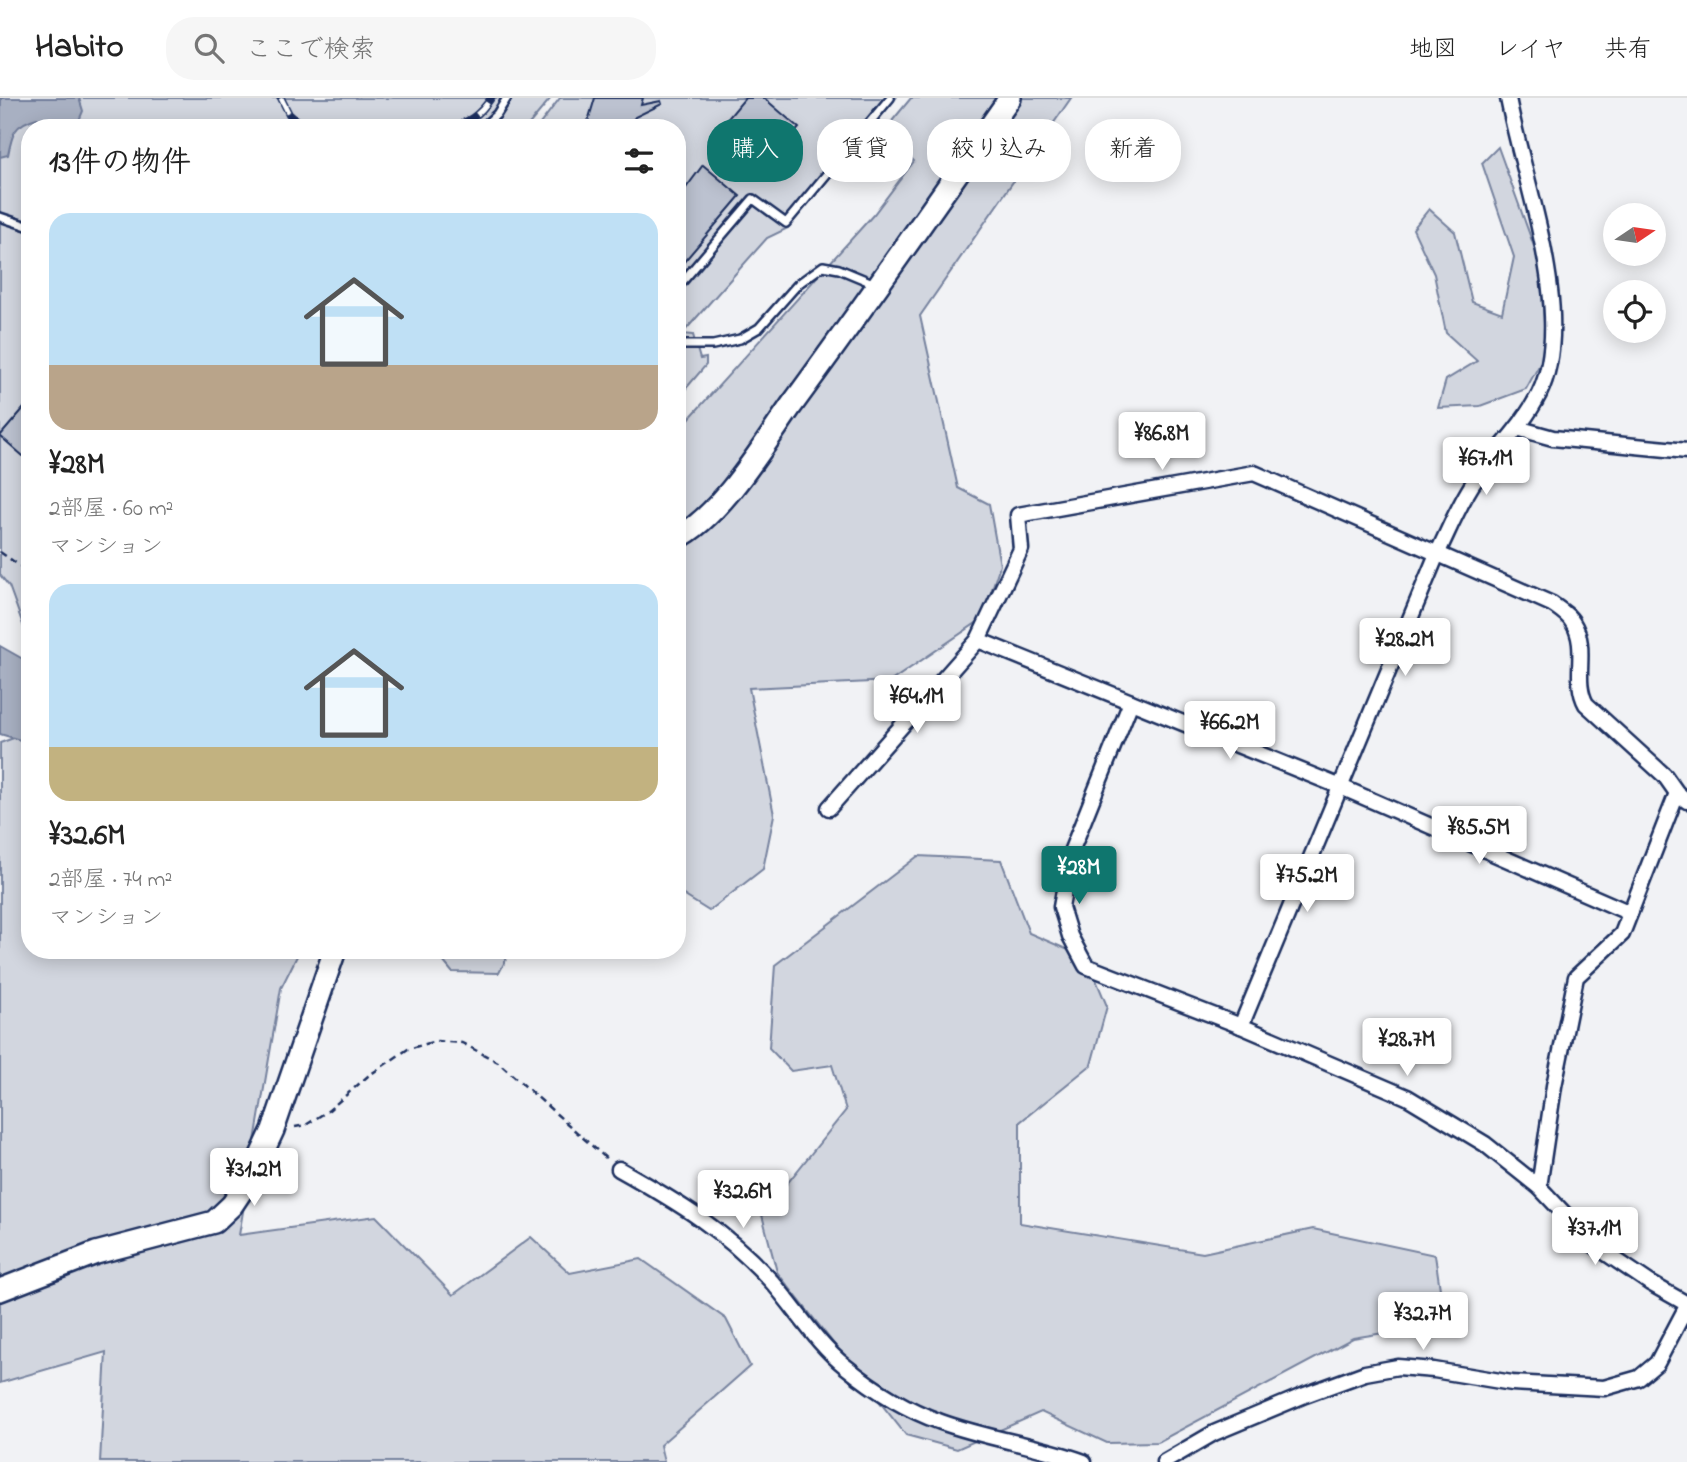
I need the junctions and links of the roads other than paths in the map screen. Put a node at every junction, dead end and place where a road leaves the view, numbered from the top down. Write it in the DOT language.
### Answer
graph roads {
  1 [pos="507,98"];
  2 [pos="890,98"];
  3 [pos="1010,98"];
  4 [pos="1508,98"];
  5 [pos="492,119"];
  6 [pos="0,217"];
  7 [pos="21,224"];
  8 [pos="686,277"];
  9 [pos="879,286"];
  10 [pos="686,345"];
  11 [pos="1517,428"];
  12 [pos="1687,451"];
  13 [pos="686,531"];
  14 [pos="1437,554"];
  15 [pos="978,639"];
  16 [pos="1131,702"];
  17 [pos="1341,788"];
  18 [pos="1682,797"];
  19 [pos="829,808"];
  20 [pos="1630,913"];
  21 [pos="332,959"];
  22 [pos="1241,1027"];
  23 [pos="619,1169"];
  24 [pos="1539,1187"];
  25 [pos="0,1290"];
  26 [pos="1687,1305"];
  27 [pos="1084,1462"];
  28 [pos="1164,1462"];
  1 -- 5 [label="lane"];
  2 -- 8 [label="lane"];
  3 -- 9 [label="street"];
  4 -- 11 [label="street"];
  6 -- 7 [label="lane"];
  9 -- 10 [label="lane"];
  9 -- 13 [label="street"];
  11 -- 12 [label="street"];
  11 -- 14 [label="street"];
  14 -- 15 [label="street"];
  14 -- 17 [label="street"];
  14 -- 18 [label="street"];
  15 -- 16 [label="street"];
  15 -- 19 [label="street"];
  16 -- 17 [label="street"];
  16 -- 22 [label="street"];
  17 -- 20 [label="street"];
  17 -- 22 [label="street"];
  18 -- 20 [label="street"];
  20 -- 24 [label="street"];
  21 -- 25 [label="street"];
  22 -- 24 [label="street"];
  23 -- 27 [label="street"];
  24 -- 26 [label="street"];
  26 -- 28 [label="street"];
}
